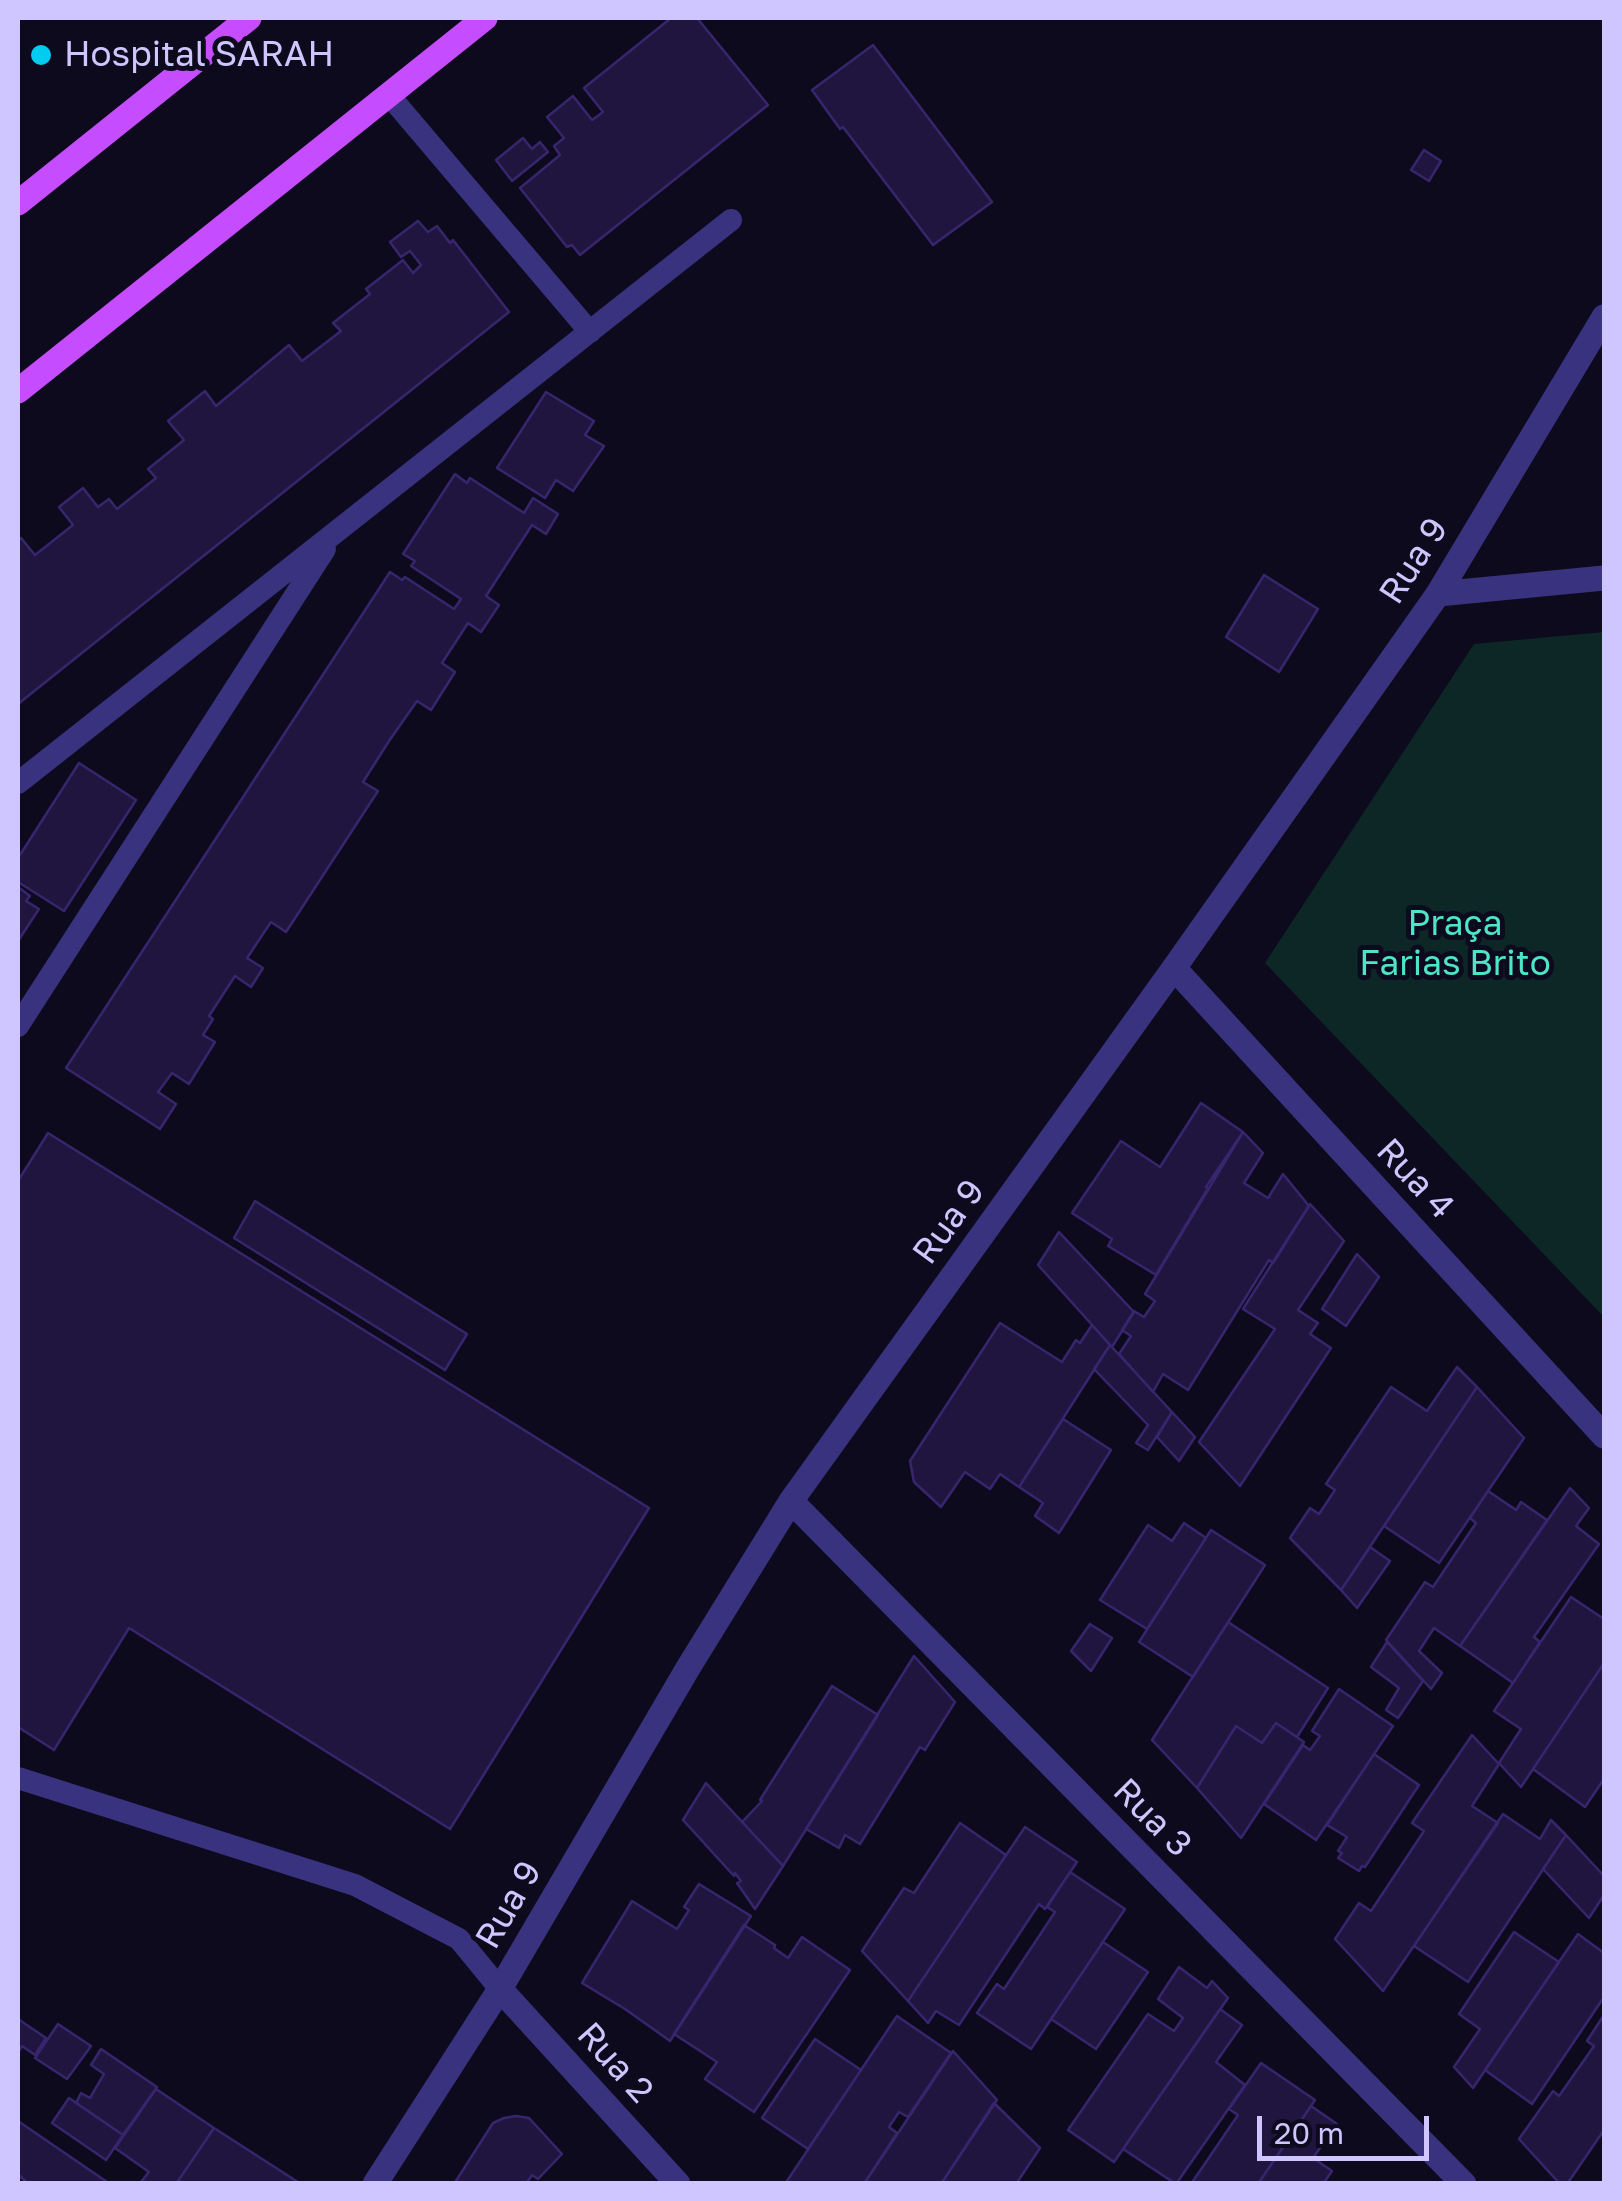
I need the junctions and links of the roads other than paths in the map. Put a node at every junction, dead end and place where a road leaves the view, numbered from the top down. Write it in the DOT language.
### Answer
graph roads {
  1 [pos="249,18"];
  2 [pos="485,18"];
  3 [pos="388,94"];
  4 [pos="18,203"];
  5 [pos="731,220"];
  6 [pos="1604,317"];
  7 [pos="590,332"];
  8 [pos="18,391"];
  9 [pos="334,534"];
  10 [pos="1604,578"];
  11 [pos="1438,594"];
  12 [pos="18,783"];
  13 [pos="1174,968"];
  14 [pos="18,1026"];
  15 [pos="1604,1436"];
  16 [pos="791,1502"];
  17 [pos="18,1778"];
  18 [pos="500,1989"];
  19 [pos="375,2184"];
  20 [pos="678,2184"];
  21 [pos="1464,2184"];
  1 -- 4 [label="main road"];
  2 -- 3 [label="main road"];
  3 -- 7 [label="lane"];
  3 -- 8 [label="main road"];
  5 -- 7 [label="lane"];
  6 -- 11 [label="street, Rua 9"];
  7 -- 9 [label="lane"];
  9 -- 12 [label="lane"];
  9 -- 14 [label="lane"];
  10 -- 11 [label="street"];
  11 -- 13 [label="street, Rua 9"];
  13 -- 15 [label="street, Rua 4"];
  13 -- 16 [label="street, Rua 9"];
  16 -- 18 [label="street, Rua 9"];
  16 -- 21 [label="street, Rua 3"];
  17 -- 18 [label="lane"];
  18 -- 19 [label="street, Rua 9"];
  18 -- 20 [label="street, Rua 2"];
}
